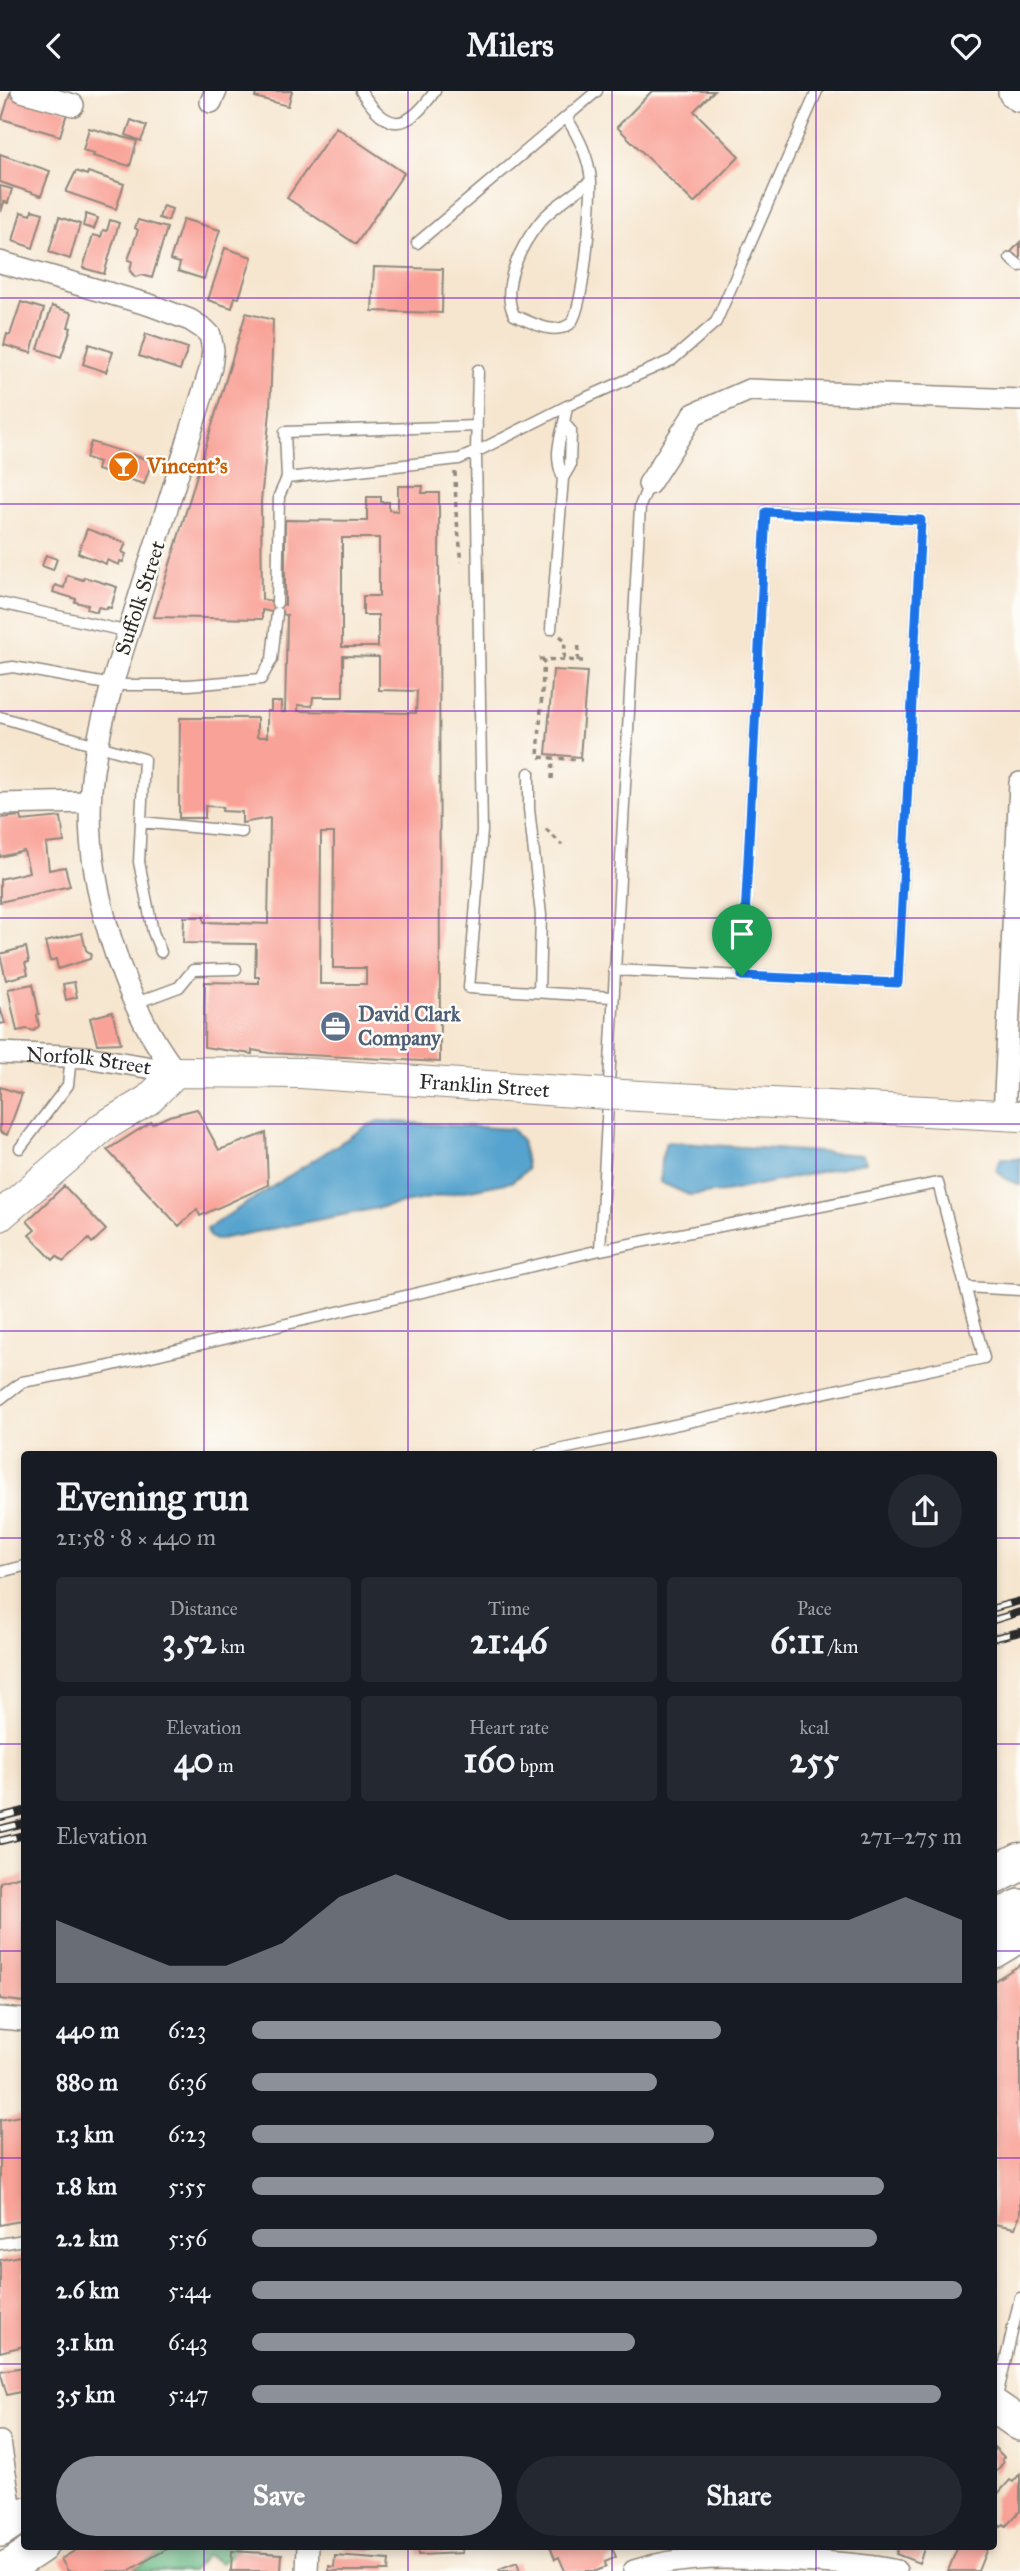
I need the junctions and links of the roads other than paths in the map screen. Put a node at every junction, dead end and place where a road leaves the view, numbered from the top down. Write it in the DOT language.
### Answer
graph roads {
  1 [pos="22,91"];
  2 [pos="360,91"];
  3 [pos="435,91"];
  4 [pos="597,91"];
  5 [pos="818,93"];
  6 [pos="73,104"];
  7 [pos="566,117"];
  8 [pos="591,181"];
  9 [pos="417,243"];
  10 [pos="1010,258"];
  11 [pos="0,262"];
  12 [pos="1020,266"];
  13 [pos="478,370"];
  14 [pos="1020,400"];
  15 [pos="567,405"];
  16 [pos="477,426"];
  17 [pos="477,452"];
  18 [pos="287,478"];
  19 [pos="649,484"];
  20 [pos="0,603"];
  21 [pos="551,629"];
  22 [pos="129,632"];
  23 [pos="0,669"];
  24 [pos="112,685"];
  25 [pos="0,717"];
  26 [pos="97,747"];
  27 [pos="529,773"];
  28 [pos="1020,783"];
  29 [pos="90,802"];
  30 [pos="0,804"];
  31 [pos="141,822"];
  32 [pos="242,832"];
  33 [pos="1017,905"];
  34 [pos="161,952"];
  35 [pos="236,969"];
  36 [pos="614,970"];
  37 [pos="742,976"];
  38 [pos="538,992"];
  39 [pos="612,997"];
  40 [pos="136,1003"];
  41 [pos="1015,1009"];
  42 [pos="0,1053"];
  43 [pos="71,1056"];
  44 [pos="176,1072"];
  45 [pos="1012,1116"];
  46 [pos="20,1148"];
  47 [pos="0,1216"];
  48 [pos="600,1250"];
  49 [pos="965,1287"];
  50 [pos="1020,1290"];
  51 [pos="0,1399"];
  52 [pos="554,1451"];
  53 [pos="21,1567"];
  54 [pos="0,1572"];
  55 [pos="1020,1862"];
  56 [pos="997,1874"];
  57 [pos="1020,1906"];
  58 [pos="997,1917"];
  59 [pos="1020,1935"];
  60 [pos="997,1949"];
  61 [pos="0,2018"];
  62 [pos="21,2020"];
  63 [pos="21,2240"];
  64 [pos="0,2244"];
  65 [pos="1020,2298"];
  66 [pos="997,2394"];
  67 [pos="997,2408"];
  68 [pos="1020,2424"];
  69 [pos="0,2441"];
  70 [pos="13,2522"];
  71 [pos="35,2550"];
  72 [pos="308,2550"];
  73 [pos="761,2553"];
  74 [pos="3,2571"];
  75 [pos="307,2571"];
  76 [pos="635,2571"];
  77 [pos="896,2571"];
  1 -- 6 [label="street"];
  2 -- 3 [label="lane"];
  4 -- 7 [label="lane"];
  5 -- 15 [label="lane"];
  7 -- 8 [label="lane"];
  7 -- 9 [label="lane"];
  8 -- 8 [label="lane"];
  10 -- 12 [label="lane"];
  11 -- 22 [label="street, Suffolk Street"];
  13 -- 16 [label="lane"];
  14 -- 19 [label="street"];
  15 -- 17 [label="lane"];
  15 -- 21 [label="lane"];
  16 -- 17 [label="lane"];
  16 -- 18 [label="lane"];
  17 -- 18 [label="lane"];
  17 -- 38 [label="lane"];
  18 -- 24 [label="lane"];
  19 -- 36 [label="lane"];
  20 -- 22 [label="lane"];
  22 -- 24 [label="street, Suffolk Street"];
  23 -- 24 [label="lane"];
  24 -- 26 [label="street, Suffolk Street"];
  25 -- 26 [label="lane"];
  26 -- 29 [label="street, Suffolk Street"];
  26 -- 31 [label="lane"];
  27 -- 38 [label="lane"];
  28 -- 33 [label="street"];
  29 -- 30 [label="street"];
  29 -- 40 [label="street, Suffolk Street"];
  31 -- 32 [label="lane"];
  31 -- 34 [label="lane"];
  33 -- 41 [label="street"];
  35 -- 40 [label="lane"];
  36 -- 37 [label="lane"];
  36 -- 39 [label="lane"];
  37 -- 37 [label="lane"];
  38 -- 39 [label="lane"];
  39 -- 48 [label="lane"];
  40 -- 44 [label="street, Suffolk Street"];
  41 -- 45 [label="street"];
  42 -- 43 [label="street, Norfolk Street"];
  43 -- 44 [label="street, Norfolk Street"];
  43 -- 46 [label="lane"];
  44 -- 45 [label="main road, Franklin Street, bridge"];
  44 -- 47 [label="main road"];
  48 -- 49 [label="lane"];
  48 -- 51 [label="lane"];
  49 -- 50 [label="lane"];
  49 -- 52 [label="lane"];
  53 -- 54 [label="lane"];
  55 -- 56 [label="highway"];
  57 -- 58 [label="main road"];
  59 -- 60 [label="main road"];
  61 -- 62 [label="street"];
  63 -- 64 [label="lane"];
  65 -- 66 [label="lane"];
  67 -- 68 [label="main road"];
  69 -- 70 [label="street"];
  71 -- 74 [label="main road"];
  72 -- 75 [label="street"];
  73 -- 76 [label="street"];
  73 -- 77 [label="street"];
}
